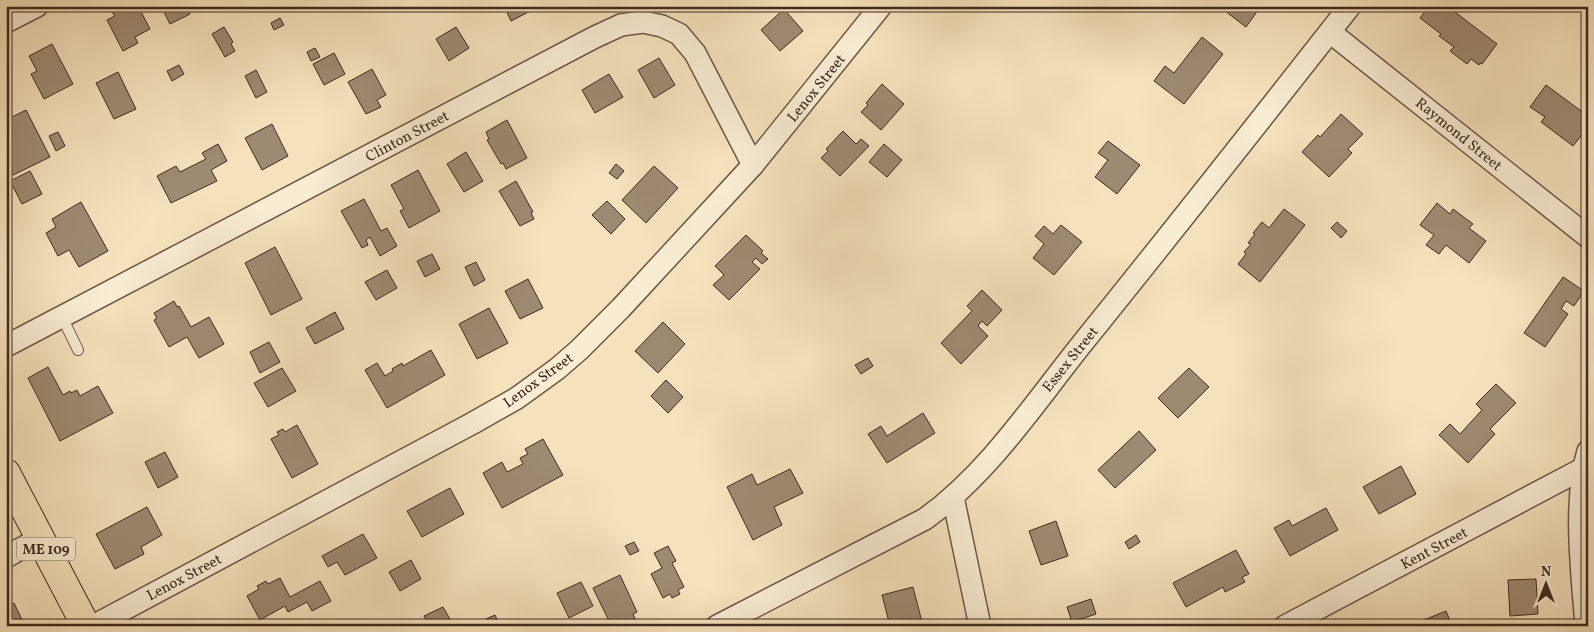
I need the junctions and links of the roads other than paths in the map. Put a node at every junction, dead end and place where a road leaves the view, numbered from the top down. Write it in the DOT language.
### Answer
graph roads {
  1 [pos="37,6"];
  2 [pos="881,6"];
  3 [pos="1350,6"];
  4 [pos="6,22"];
  5 [pos="1330,32"];
  6 [pos="753,165"];
  7 [pos="1588,237"];
  8 [pos="62,317"];
  9 [pos="6,346"];
  10 [pos="78,350"];
  11 [pos="1585,460"];
  12 [pos="6,472"];
  13 [pos="954,497"];
  14 [pos="40,538"];
  15 [pos="6,557"];
  16 [pos="86,626"];
  17 [pos="92,626"];
  18 [pos="717,626"];
  19 [pos="980,626"];
  20 [pos="1285,626"];
  21 [pos="1586,626"];
  1 -- 4 [label="street"];
  2 -- 6 [label="street, Lenox Street"];
  3 -- 5 [label="street, Essex Street"];
  5 -- 7 [label="street, Raymond Street"];
  5 -- 13 [label="street, Essex Street"];
  6 -- 8 [label="street, Clinton Street"];
  6 -- 17 [label="street, Lenox Street"];
  8 -- 9 [label="street, Clinton Street"];
  8 -- 10 [label="lane"];
  11 -- 20 [label="street, Kent Street"];
  11 -- 21 [label="street"];
  12 -- 14 [label="highway, ME 109"];
  13 -- 18 [label="street, Essex Street"];
  13 -- 19 [label="street"];
  14 -- 15 [label="street"];
  14 -- 16 [label="highway, ME 109"];
}
